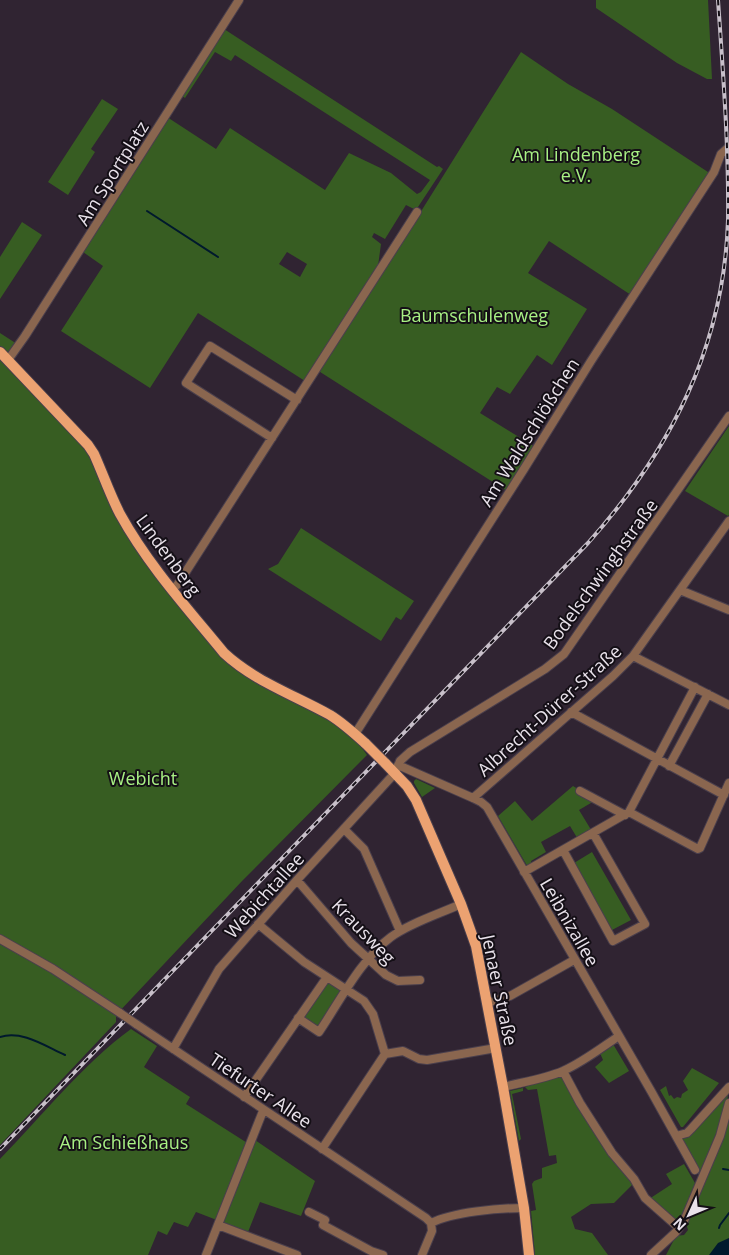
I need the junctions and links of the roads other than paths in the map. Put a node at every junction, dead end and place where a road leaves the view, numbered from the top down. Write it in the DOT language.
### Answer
graph roads {
  1 [pos="239,0"];
  2 [pos="729,147"];
  3 [pos="417,212"];
  4 [pos="0,352"];
  5 [pos="8,360"];
  6 [pos="297,400"];
  7 [pos="729,416"];
  8 [pos="272,438"];
  9 [pos="729,521"];
  10 [pos="172,590"];
  11 [pos="680,590"];
  12 [pos="729,610"];
  13 [pos="633,656"];
  14 [pos="695,687"];
  15 [pos="708,694"];
  16 [pos="729,705"];
  17 [pos="571,712"];
  18 [pos="355,734"];
  19 [pos="657,759"];
  20 [pos="669,766"];
  21 [pos="396,769"];
  22 [pos="729,783"];
  23 [pos="580,791"];
  24 [pos="724,795"];
  25 [pos="473,798"];
  26 [pos="627,814"];
  27 [pos="344,829"];
  28 [pos="593,833"];
  29 [pos="564,850"];
  30 [pos="524,872"];
  31 [pos="297,880"];
  32 [pos="460,904"];
  33 [pos="258,924"];
  34 [pos="400,931"];
  35 [pos="0,939"];
  36 [pos="368,958"];
  37 [pos="574,960"];
  38 [pos="326,977"];
  39 [pos="420,980"];
  40 [pos="347,990"];
  41 [pos="487,1003"];
  42 [pos="298,1018"];
  43 [pos="619,1036"];
  44 [pos="173,1048"];
  45 [pos="496,1048"];
  46 [pos="385,1054"];
  47 [pos="564,1070"];
  48 [pos="503,1087"];
  49 [pos="729,1087"];
  50 [pos="244,1097"];
  51 [pos="729,1103"];
  52 [pos="263,1110"];
  53 [pos="676,1136"];
  54 [pos="322,1149"];
  55 [pos="695,1170"];
  56 [pos="524,1208"];
  57 [pos="309,1212"];
  58 [pos="431,1223"];
  59 [pos="218,1225"];
  60 [pos="679,1228"];
  61 [pos="370,1253"];
  62 [pos="206,1255"];
  63 [pos="297,1255"];
  64 [pos="383,1255"];
  65 [pos="422,1255"];
  66 [pos="529,1255"];
  67 [pos="651,1255"];
  1 -- 5 [label="street, Am Sportplatz"];
  2 -- 18 [label="street, Am Waldschlößchen"];
  3 -- 6 [label="street"];
  4 -- 5 [label="main road, Lindenberg"];
  5 -- 10 [label="main road, Lindenberg"];
  6 -- 8 [label="street"];
  6 -- 8 [label="street"];
  7 -- 21 [label="street, Bodelschwinghstraße"];
  8 -- 10 [label="street"];
  9 -- 11 [label="street, Albrecht-Dürer-Straße"];
  10 -- 18 [label="main road, Lindenberg"];
  11 -- 12 [label="street"];
  11 -- 13 [label="street, Albrecht-Dürer-Straße"];
  13 -- 14 [label="street"];
  13 -- 17 [label="street, Albrecht-Dürer-Straße"];
  14 -- 15 [label="street"];
  14 -- 19 [label="street"];
  15 -- 16 [label="street"];
  15 -- 20 [label="street"];
  17 -- 19 [label="street"];
  17 -- 25 [label="street, Albrecht-Dürer-Straße"];
  18 -- 21 [label="main road, Jenaer Straße, bridge"];
  19 -- 20 [label="street"];
  19 -- 26 [label="street"];
  20 -- 24 [label="street"];
  21 -- 25 [label="street, Leibnizallee"];
  21 -- 27 [label="street, Webichtallee"];
  21 -- 32 [label="main road, Jenaer Straße"];
  22 -- 24 [label="street"];
  23 -- 26 [label="street"];
  24 -- 26 [label="street"];
  25 -- 30 [label="street, Leibnizallee"];
  26 -- 28 [label="street"];
  27 -- 31 [label="street, Webichtallee"];
  27 -- 34 [label="street"];
  28 -- 29 [label="street"];
  28 -- 29 [label="street"];
  29 -- 30 [label="street"];
  30 -- 37 [label="street, Leibnizallee"];
  31 -- 33 [label="street, Webichtallee"];
  31 -- 36 [label="street, Krausweg"];
  32 -- 34 [label="street"];
  32 -- 41 [label="main road, Jenaer Straße"];
  33 -- 38 [label="street"];
  33 -- 44 [label="street, Webichtallee"];
  34 -- 36 [label="street"];
  35 -- 44 [label="street, Tiefurter Allee, bridge"];
  36 -- 39 [label="street, Krausweg"];
  36 -- 40 [label="street"];
  37 -- 41 [label="street"];
  37 -- 43 [label="street, Leibnizallee"];
  38 -- 40 [label="street"];
  38 -- 42 [label="street"];
  40 -- 42 [label="street"];
  40 -- 46 [label="street"];
  41 -- 45 [label="main road, Jenaer Straße"];
  42 -- 50 [label="street"];
  43 -- 47 [label="street"];
  43 -- 53 [label="street, Leibnizallee"];
  44 -- 50 [label="street, Tiefurter Allee"];
  45 -- 46 [label="street"];
  45 -- 48 [label="main road, Jenaer Straße"];
  46 -- 54 [label="street"];
  47 -- 48 [label="street"];
  47 -- 60 [label="street"];
  48 -- 56 [label="main road, Jenaer Straße"];
  49 -- 53 [label="street"];
  50 -- 52 [label="street, Tiefurter Allee"];
  51 -- 60 [label="street"];
  52 -- 54 [label="street, Tiefurter Allee"];
  52 -- 59 [label="street"];
  53 -- 55 [label="street, Leibnizallee"];
  54 -- 58 [label="street, Tiefurter Allee"];
  56 -- 58 [label="street"];
  56 -- 66 [label="main road, Jenaer Straße"];
  57 -- 61 [label="street"];
  58 -- 65 [label="street"];
  59 -- 62 [label="street"];
  59 -- 63 [label="street"];
  60 -- 67 [label="street"];
  61 -- 64 [label="street"];
}
